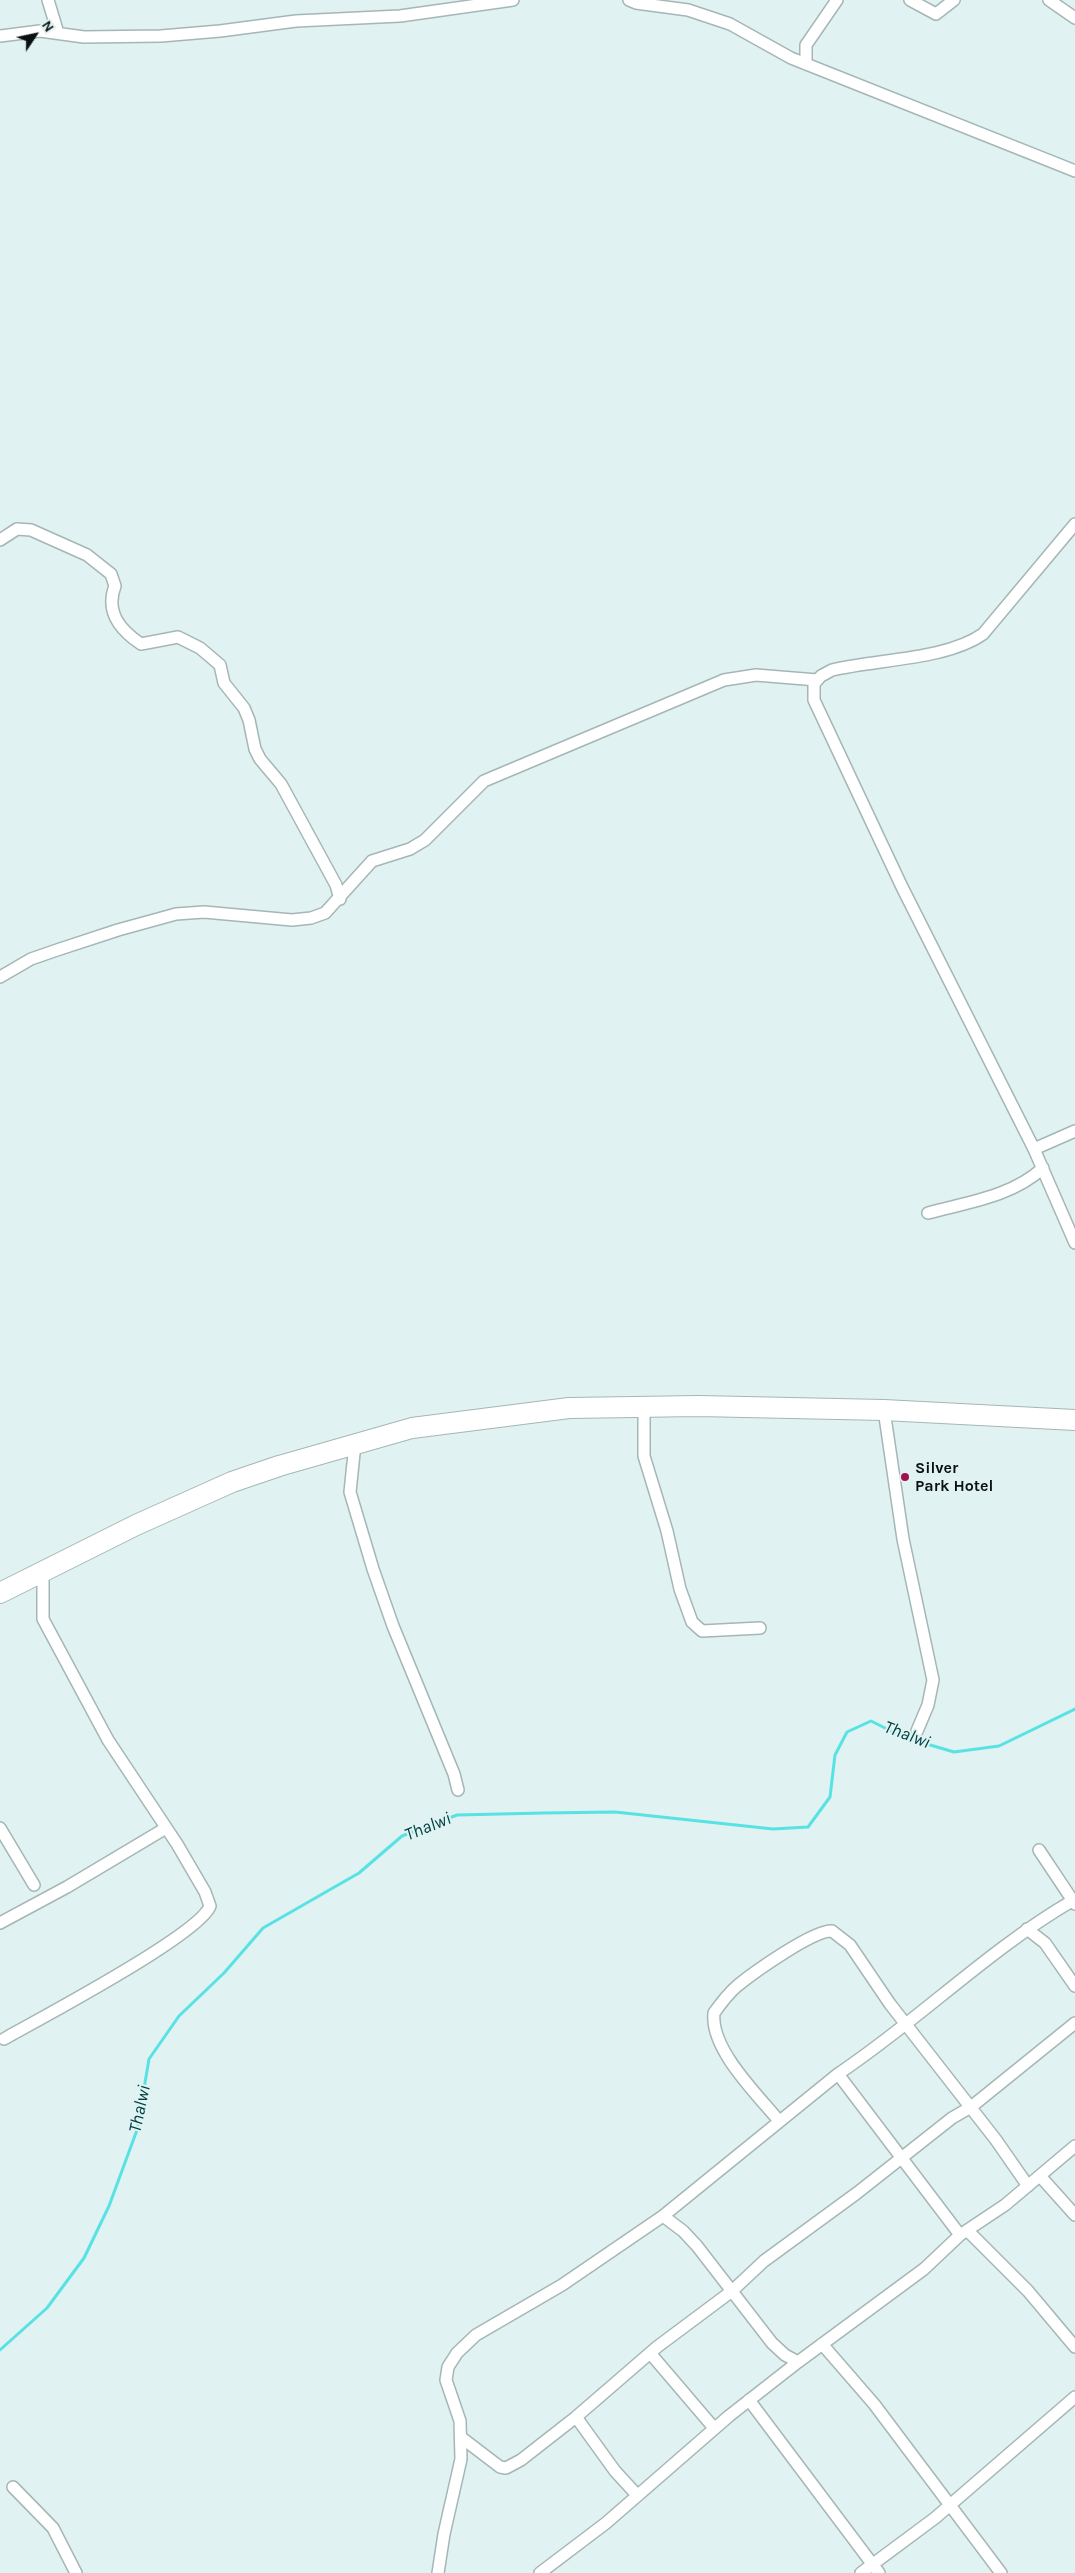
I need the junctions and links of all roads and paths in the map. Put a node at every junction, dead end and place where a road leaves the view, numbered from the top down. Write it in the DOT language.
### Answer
graph roads {
  1 [pos="48,0"];
  2 [pos="513,0"];
  3 [pos="629,0"];
  4 [pos="837,0"];
  5 [pos="910,0"];
  6 [pos="954,0"];
  7 [pos="1049,0"];
  8 [pos="482,2"];
  9 [pos="1075,18"];
  10 [pos="58,33"];
  11 [pos="0,36"];
  12 [pos="806,64"];
  13 [pos="1075,171"];
  14 [pos="1075,524"];
  15 [pos="0,540"];
  16 [pos="816,680"];
  17 [pos="340,898"];
  18 [pos="0,977"];
  19 [pos="1075,1131"];
  20 [pos="1034,1148"];
  21 [pos="1043,1168"];
  22 [pos="928,1213"];
  23 [pos="1075,1243"];
  24 [pos="644,1408"];
  25 [pos="884,1410"];
  26 [pos="1075,1420"];
  27 [pos="355,1444"];
  28 [pos="43,1572"];
  29 [pos="0,1593"];
  30 [pos="760,1628"];
  31 [pos="916,1731"];
  32 [pos="458,1790"];
  33 [pos="0,1828"];
  34 [pos="166,1828"];
  35 [pos="1039,1850"];
  36 [pos="34,1885"];
  37 [pos="1074,1903"];
  38 [pos="0,1923"];
  39 [pos="1027,1929"];
  40 [pos="1075,1986"];
  41 [pos="1075,2023"];
  42 [pos="906,2024"];
  43 [pos="4,2039"];
  44 [pos="838,2074"];
  45 [pos="971,2107"];
  46 [pos="779,2121"];
  47 [pos="1075,2146"];
  48 [pos="901,2160"];
  49 [pos="1040,2176"];
  50 [pos="1028,2186"];
  51 [pos="1075,2215"];
  52 [pos="663,2216"];
  53 [pos="964,2233"];
  54 [pos="732,2291"];
  55 [pos="822,2344"];
  56 [pos="1075,2347"];
  57 [pos="650,2353"];
  58 [pos="798,2362"];
  59 [pos="1075,2397"];
  60 [pos="749,2400"];
  61 [pos="576,2417"];
  62 [pos="714,2428"];
  63 [pos="462,2438"];
  64 [pos="13,2487"];
  65 [pos="637,2495"];
  66 [pos="951,2503"];
  67 [pos="876,2568"];
  68 [pos="76,2573"];
  69 [pos="438,2573"];
  70 [pos="540,2573"];
  71 [pos="861,2573"];
  72 [pos="1001,2573"];
  1 -- 10 [label="street"];
  2 -- 8 [label="street"];
  3 -- 12 [label="street"];
  4 -- 12 [label="street"];
  5 -- 6 [label="street"];
  7 -- 9 [label="street"];
  8 -- 10 [label="street"];
  10 -- 11 [label="street"];
  12 -- 13 [label="street"];
  14 -- 16 [label="street"];
  15 -- 17 [label="street"];
  16 -- 17 [label="street"];
  16 -- 20 [label="street"];
  17 -- 18 [label="street"];
  19 -- 20 [label="street"];
  20 -- 21 [label="street"];
  21 -- 22 [label="street"];
  21 -- 23 [label="street"];
  24 -- 25 [label="highway"];
  24 -- 27 [label="highway"];
  24 -- 30 [label="street"];
  25 -- 26 [label="highway"];
  25 -- 31 [label="street"];
  27 -- 28 [label="highway"];
  27 -- 32 [label="street"];
  28 -- 29 [label="highway"];
  28 -- 34 [label="street"];
  33 -- 36 [label="street"];
  34 -- 38 [label="street"];
  34 -- 43 [label="street"];
  35 -- 37 [label="street"];
  37 -- 39 [label="street"];
  39 -- 40 [label="street"];
  39 -- 42 [label="street"];
  41 -- 45 [label="street"];
  42 -- 44 [label="street"];
  42 -- 45 [label="street"];
  42 -- 46 [label="street"];
  44 -- 46 [label="street"];
  44 -- 48 [label="street"];
  45 -- 48 [label="street"];
  45 -- 50 [label="street"];
  46 -- 52 [label="street"];
  47 -- 49 [label="street"];
  48 -- 53 [label="street"];
  48 -- 54 [label="street"];
  49 -- 50 [label="street"];
  49 -- 51 [label="street"];
  50 -- 53 [label="street"];
  52 -- 54 [label="street"];
  52 -- 63 [label="street"];
  53 -- 55 [label="street"];
  53 -- 56 [label="street"];
  54 -- 57 [label="street"];
  54 -- 58 [label="street"];
  55 -- 58 [label="street"];
  55 -- 66 [label="street"];
  57 -- 61 [label="street"];
  57 -- 62 [label="street"];
  58 -- 60 [label="street"];
  59 -- 66 [label="street"];
  60 -- 62 [label="street"];
  60 -- 67 [label="street"];
  61 -- 63 [label="street"];
  61 -- 65 [label="street"];
  62 -- 65 [label="street"];
  63 -- 69 [label="street"];
  64 -- 68 [label="street"];
  65 -- 70 [label="street"];
  66 -- 67 [label="street"];
  66 -- 72 [label="street"];
  67 -- 71 [label="street"];
}
